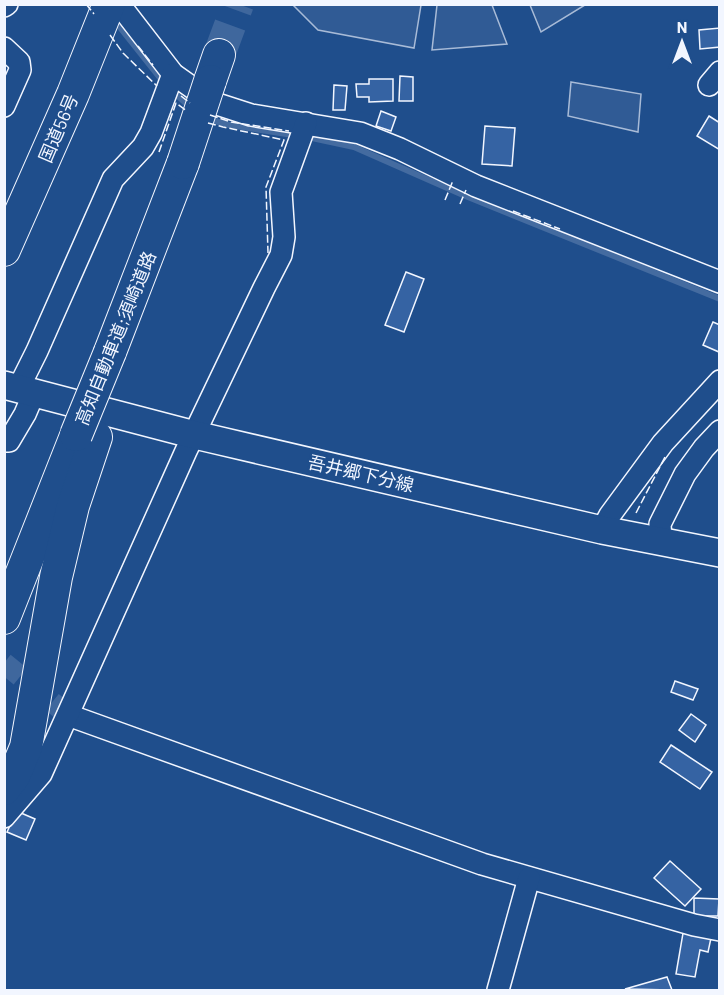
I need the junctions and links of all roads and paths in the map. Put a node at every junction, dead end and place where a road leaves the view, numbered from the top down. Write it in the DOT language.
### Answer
graph roads {
  1 [pos="109,4"];
  2 [pos="119,4"];
  3 [pos="4,48"];
  4 [pos="214,68"];
  5 [pos="173,74"];
  6 [pos="4,106"];
  7 [pos="306,123"];
  8 [pos="4,250"];
  9 [pos="720,282"];
  10 [pos="720,381"];
  11 [pos="19,389"];
  12 [pos="720,431"];
  13 [pos="195,435"];
  14 [pos="86,436"];
  15 [pos="4,441"];
  16 [pos="602,530"];
  17 [pos="661,541"];
  18 [pos="720,553"];
  19 [pos="4,618"];
  20 [pos="68,715"];
  21 [pos="4,789"];
  22 [pos="4,817"];
  23 [pos="529,878"];
  24 [pos="720,930"];
  25 [pos="498,990"];
  1 -- 8 [label="highway, 国道56号"];
  2 -- 5 [label="street"];
  3 -- 6 [label="street"];
  4 -- 14 [label="highway, bridge"];
  5 -- 7 [label="street"];
  5 -- 11 [label="street"];
  7 -- 9 [label="street"];
  7 -- 13 [label="street"];
  10 -- 16 [label="street"];
  11 -- 13 [label="main road, 吾井郷下分線"];
  11 -- 15 [label="street"];
  12 -- 17 [label="street"];
  13 -- 16 [label="main road, 吾井郷下分線"];
  13 -- 20 [label="street"];
  14 -- 19 [label="highway, 高知自動車道;須崎道路"];
  14 -- 21 [label="highway"];
  16 -- 17 [label="main road, 吾井郷下分線"];
  17 -- 18 [label="main road, 吾井郷下分線"];
  20 -- 22 [label="street"];
  20 -- 23 [label="street"];
  23 -- 24 [label="street"];
  23 -- 25 [label="street"];
}
